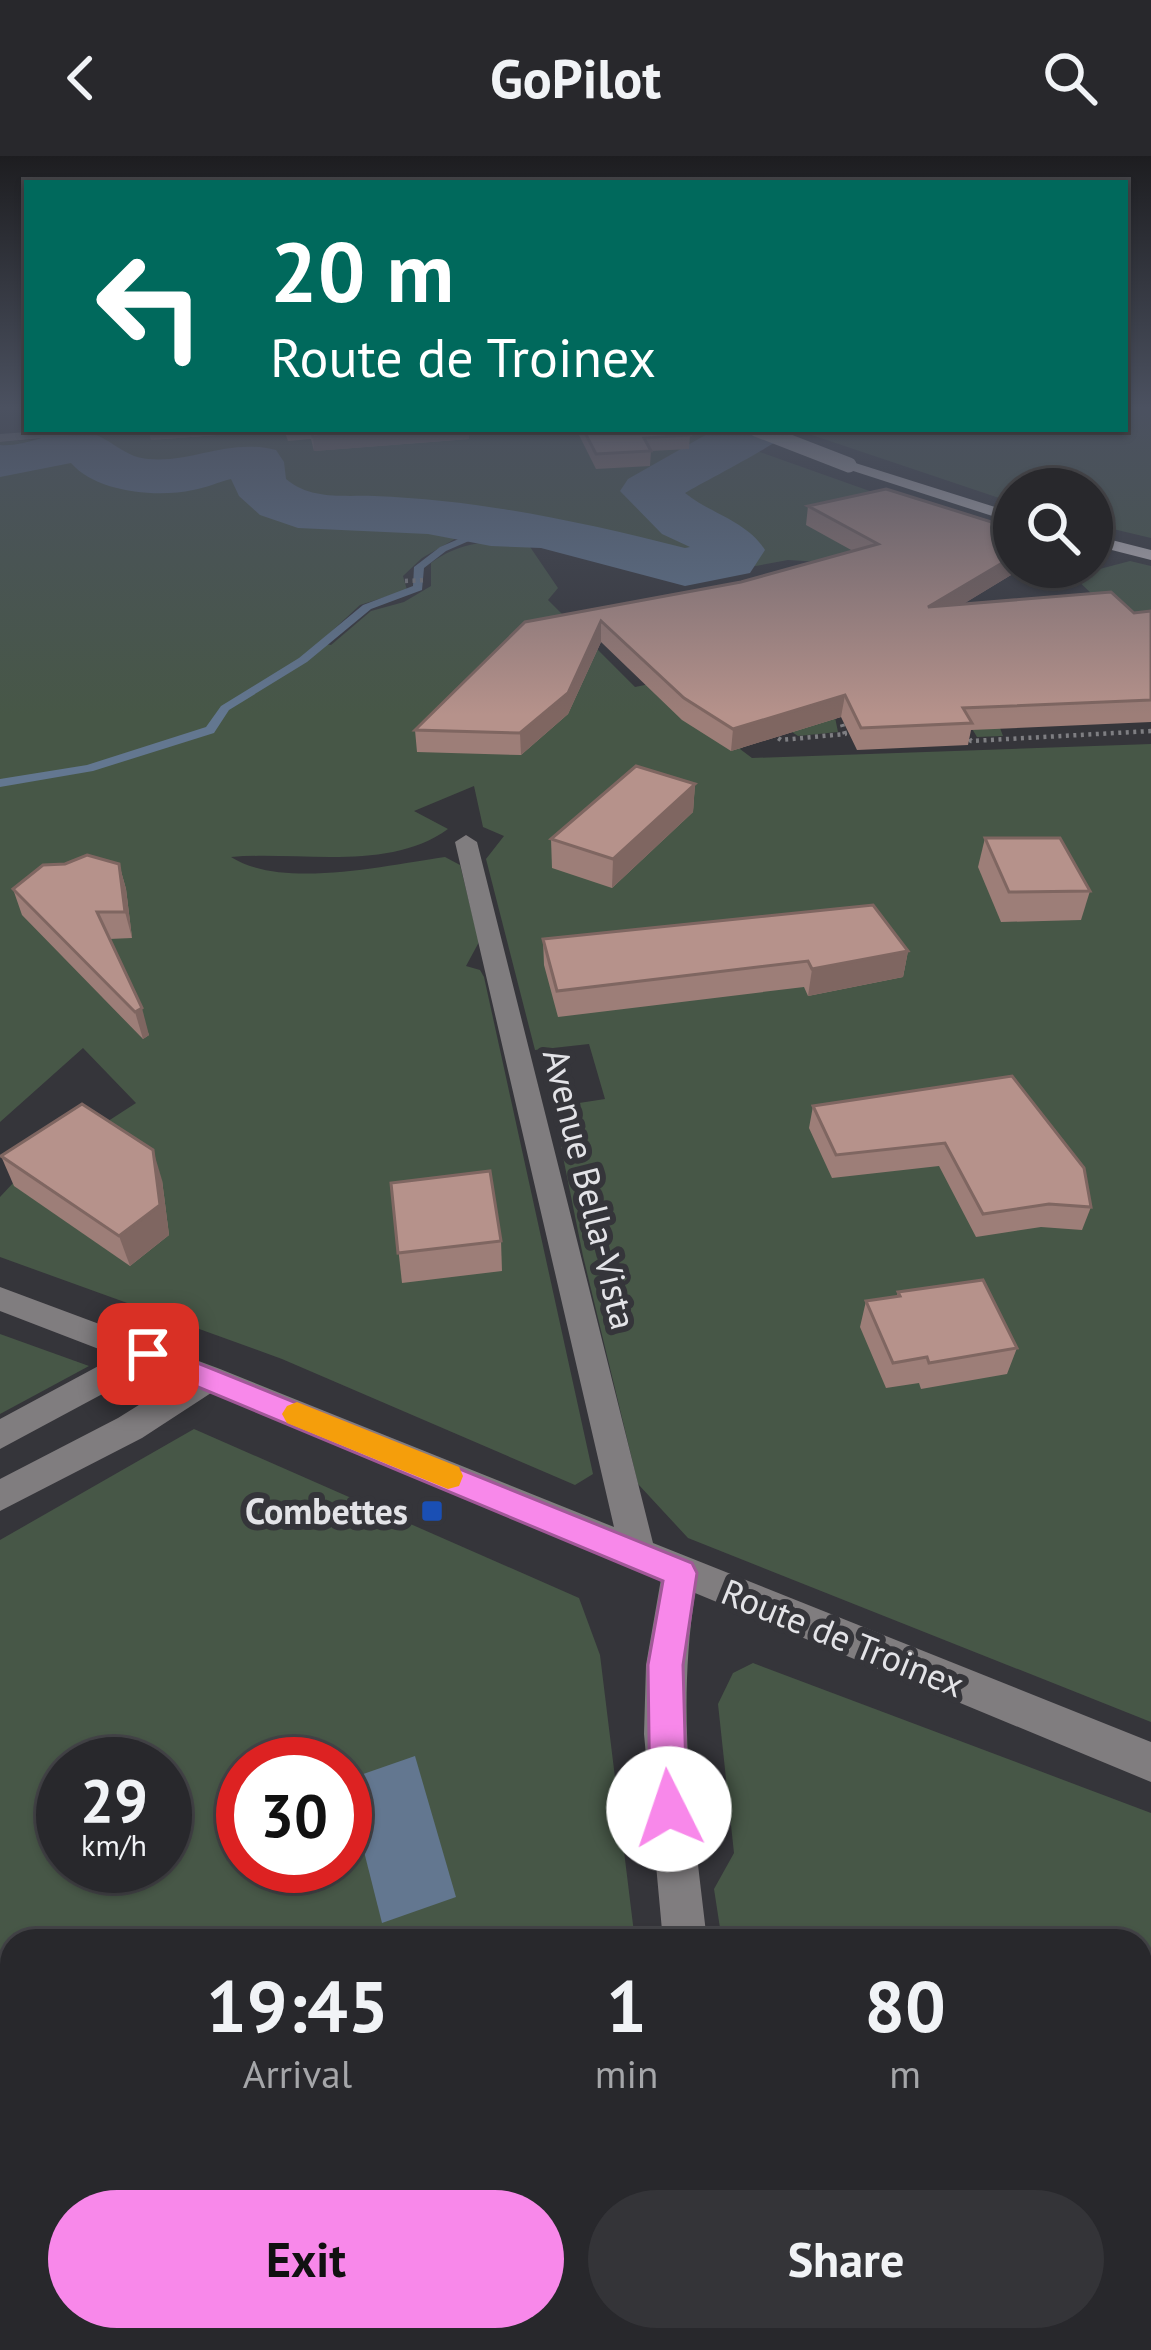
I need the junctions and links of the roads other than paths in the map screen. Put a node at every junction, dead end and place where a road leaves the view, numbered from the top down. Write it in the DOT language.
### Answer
graph roads {
  1 [pos="1113,545"];
  2 [pos="1151,555"];
  3 [pos="466,842"];
  4 [pos="0,1299"];
  5 [pos="148,1354"];
  6 [pos="209,1378"];
  7 [pos="0,1436"];
  8 [pos="0,1496"];
  9 [pos="638,1554"];
  10 [pos="680,1573"];
  11 [pos="1151,1762"];
  12 [pos="684,1929"];
  1 -- 2 [label="main road"];
  3 -- 9 [label="street, Avenue Bella-Vista"];
  4 -- 5 [label="street, Route de Troinex"];
  5 -- 6 [label="street, Route de Troinex"];
  5 -- 7 [label="street"];
  6 -- 8 [label="street"];
  6 -- 9 [label="street, Route de Troinex"];
  9 -- 10 [label="street, Route de Troinex"];
  10 -- 11 [label="street, Route de Troinex"];
  10 -- 12 [label="street"];
}
